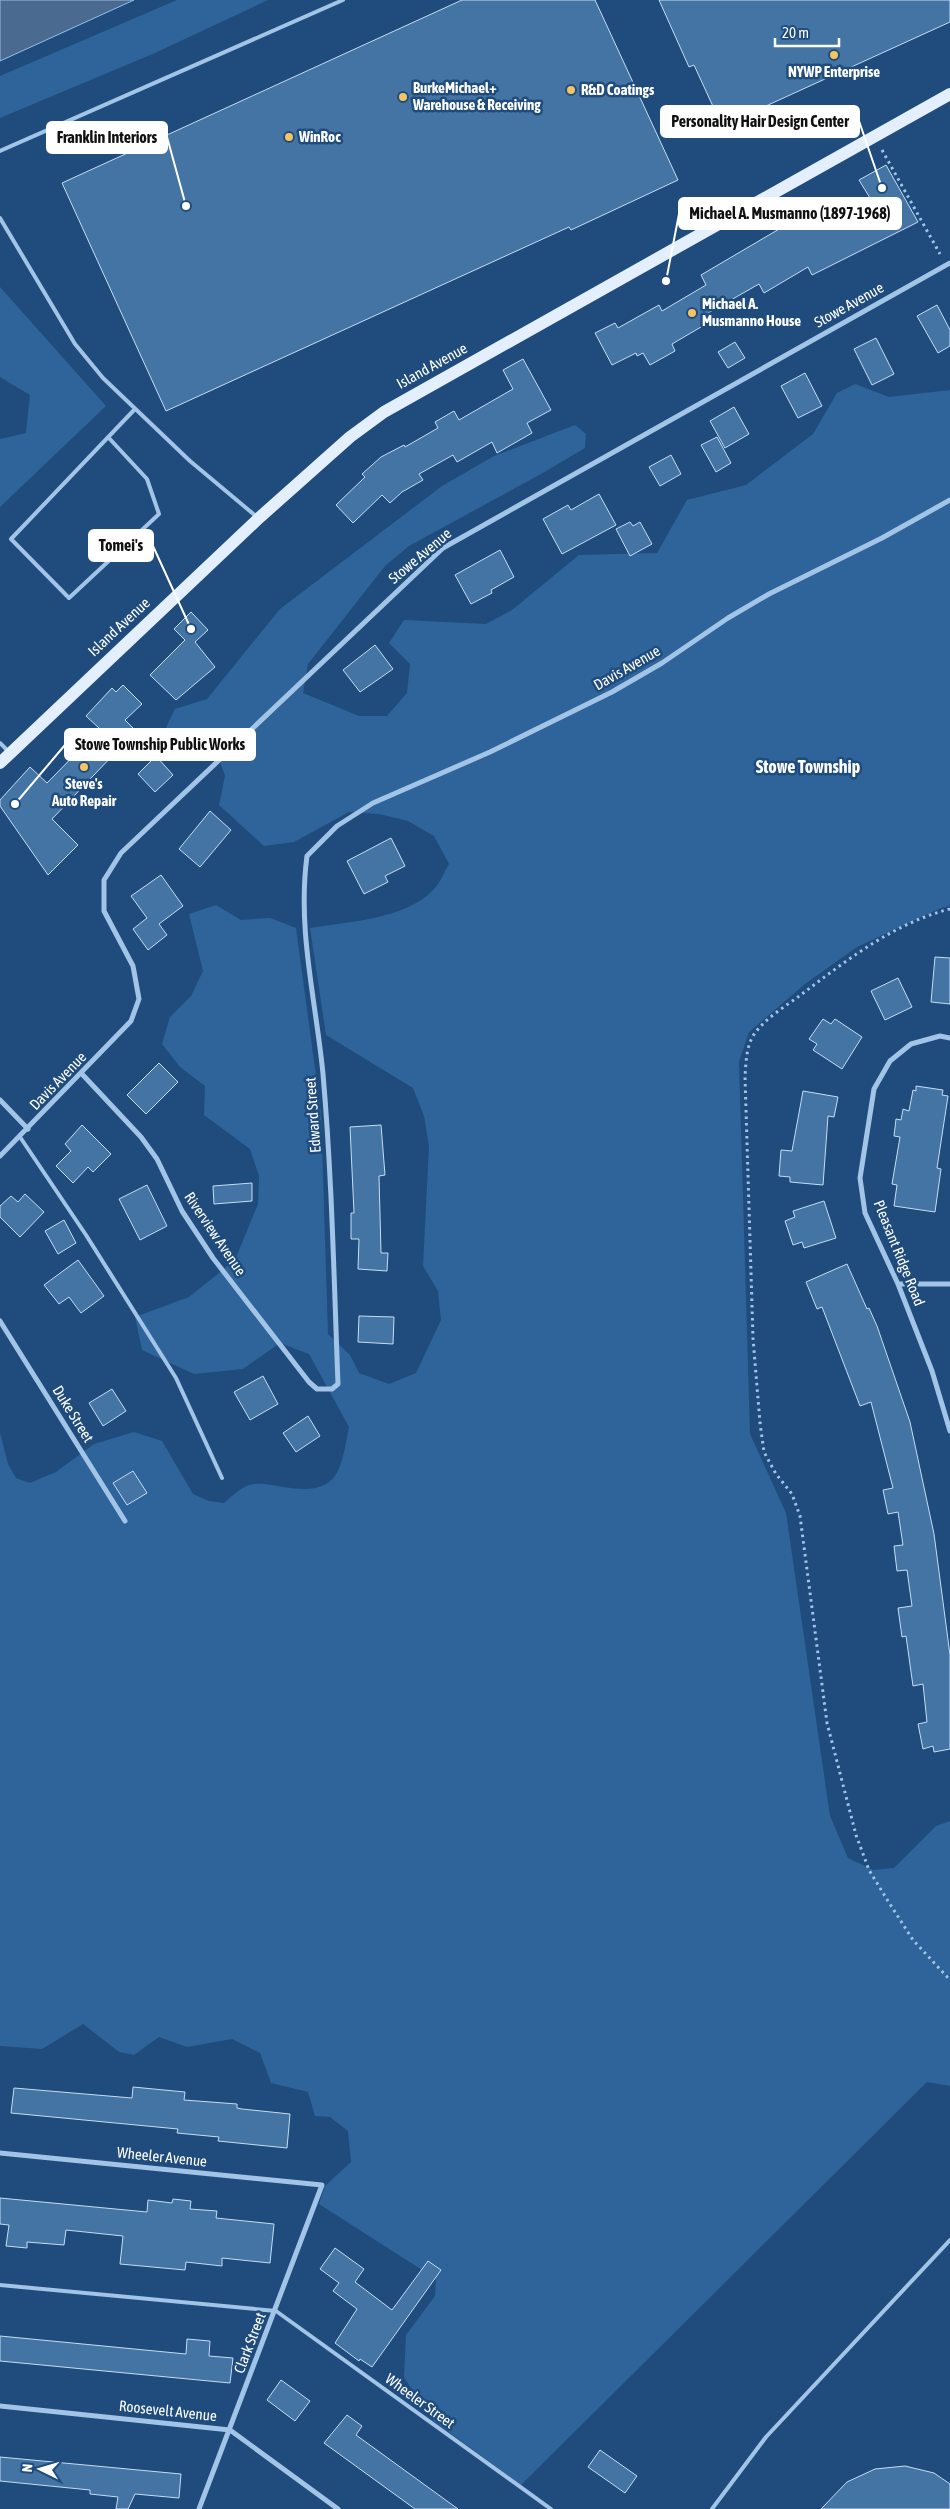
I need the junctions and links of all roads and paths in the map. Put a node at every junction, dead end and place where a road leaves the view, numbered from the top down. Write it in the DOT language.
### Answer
graph roads {
  1 [pos="343,0"];
  2 [pos="950,94"];
  3 [pos="874,136"];
  4 [pos="0,151"];
  5 [pos="0,218"];
  6 [pos="948,264"];
  7 [pos="135,408"];
  8 [pos="108,437"];
  9 [pos="950,500"];
  10 [pos="259,518"];
  11 [pos="0,743"];
  12 [pos="10,753"];
  13 [pos="0,763"];
  14 [pos="313,848"];
  15 [pos="950,910"];
  16 [pos="131,1021"];
  17 [pos="950,1038"];
  18 [pos="82,1074"];
  19 [pos="0,1100"];
  20 [pos="28,1130"];
  21 [pos="20,1137"];
  22 [pos="0,1156"];
  23 [pos="898,1284"];
  24 [pos="950,1284"];
  25 [pos="0,1321"];
  26 [pos="338,1384"];
  27 [pos="950,1431"];
  28 [pos="222,1478"];
  29 [pos="125,1521"];
  30 [pos="950,1980"];
  31 [pos="0,2153"];
  32 [pos="322,2185"];
  33 [pos="950,2240"];
  34 [pos="0,2285"];
  35 [pos="276,2311"];
  36 [pos="0,2406"];
  37 [pos="230,2430"];
  38 [pos="199,2509"];
  39 [pos="338,2509"];
  40 [pos="551,2509"];
  41 [pos="712,2509"];
  1 -- 4 [label="lane"];
  2 -- 3 [label="main road, Island Avenue"];
  3 -- 6 [label="path"];
  3 -- 10 [label="main road, Island Avenue"];
  5 -- 7 [label="lane"];
  6 -- 16 [label="street, Stowe Avenue"];
  7 -- 8 [label="lane"];
  7 -- 10 [label="lane"];
  8 -- 8 [label="lane"];
  9 -- 14 [label="street, Davis Avenue"];
  10 -- 12 [label="main road, Island Avenue"];
  11 -- 12 [label="lane"];
  12 -- 13 [label="main road, Island Avenue"];
  14 -- 26 [label="street, Edward Street"];
  15 -- 30 [label="path"];
  16 -- 18 [label="street, Davis Avenue"];
  17 -- 23 [label="street, Pleasant Ridge Road"];
  18 -- 20 [label="street, Davis Avenue"];
  18 -- 26 [label="street, Riverview Avenue"];
  19 -- 20 [label="street"];
  20 -- 21 [label="street, Davis Avenue"];
  21 -- 22 [label="street, Davis Avenue"];
  21 -- 28 [label="lane"];
  23 -- 24 [label="street"];
  23 -- 27 [label="street, Pleasant Ridge Road"];
  25 -- 29 [label="street, Duke Street"];
  31 -- 32 [label="street, Wheeler Avenue"];
  32 -- 35 [label="street, Clark Street"];
  33 -- 41 [label="lane"];
  34 -- 35 [label="lane"];
  35 -- 37 [label="street, Clark Street"];
  35 -- 40 [label="lane, Wheeler Street"];
  36 -- 37 [label="street, Roosevelt Avenue"];
  37 -- 38 [label="street, Clark Street"];
  37 -- 39 [label="street, Roosevelt Avenue"];
}
